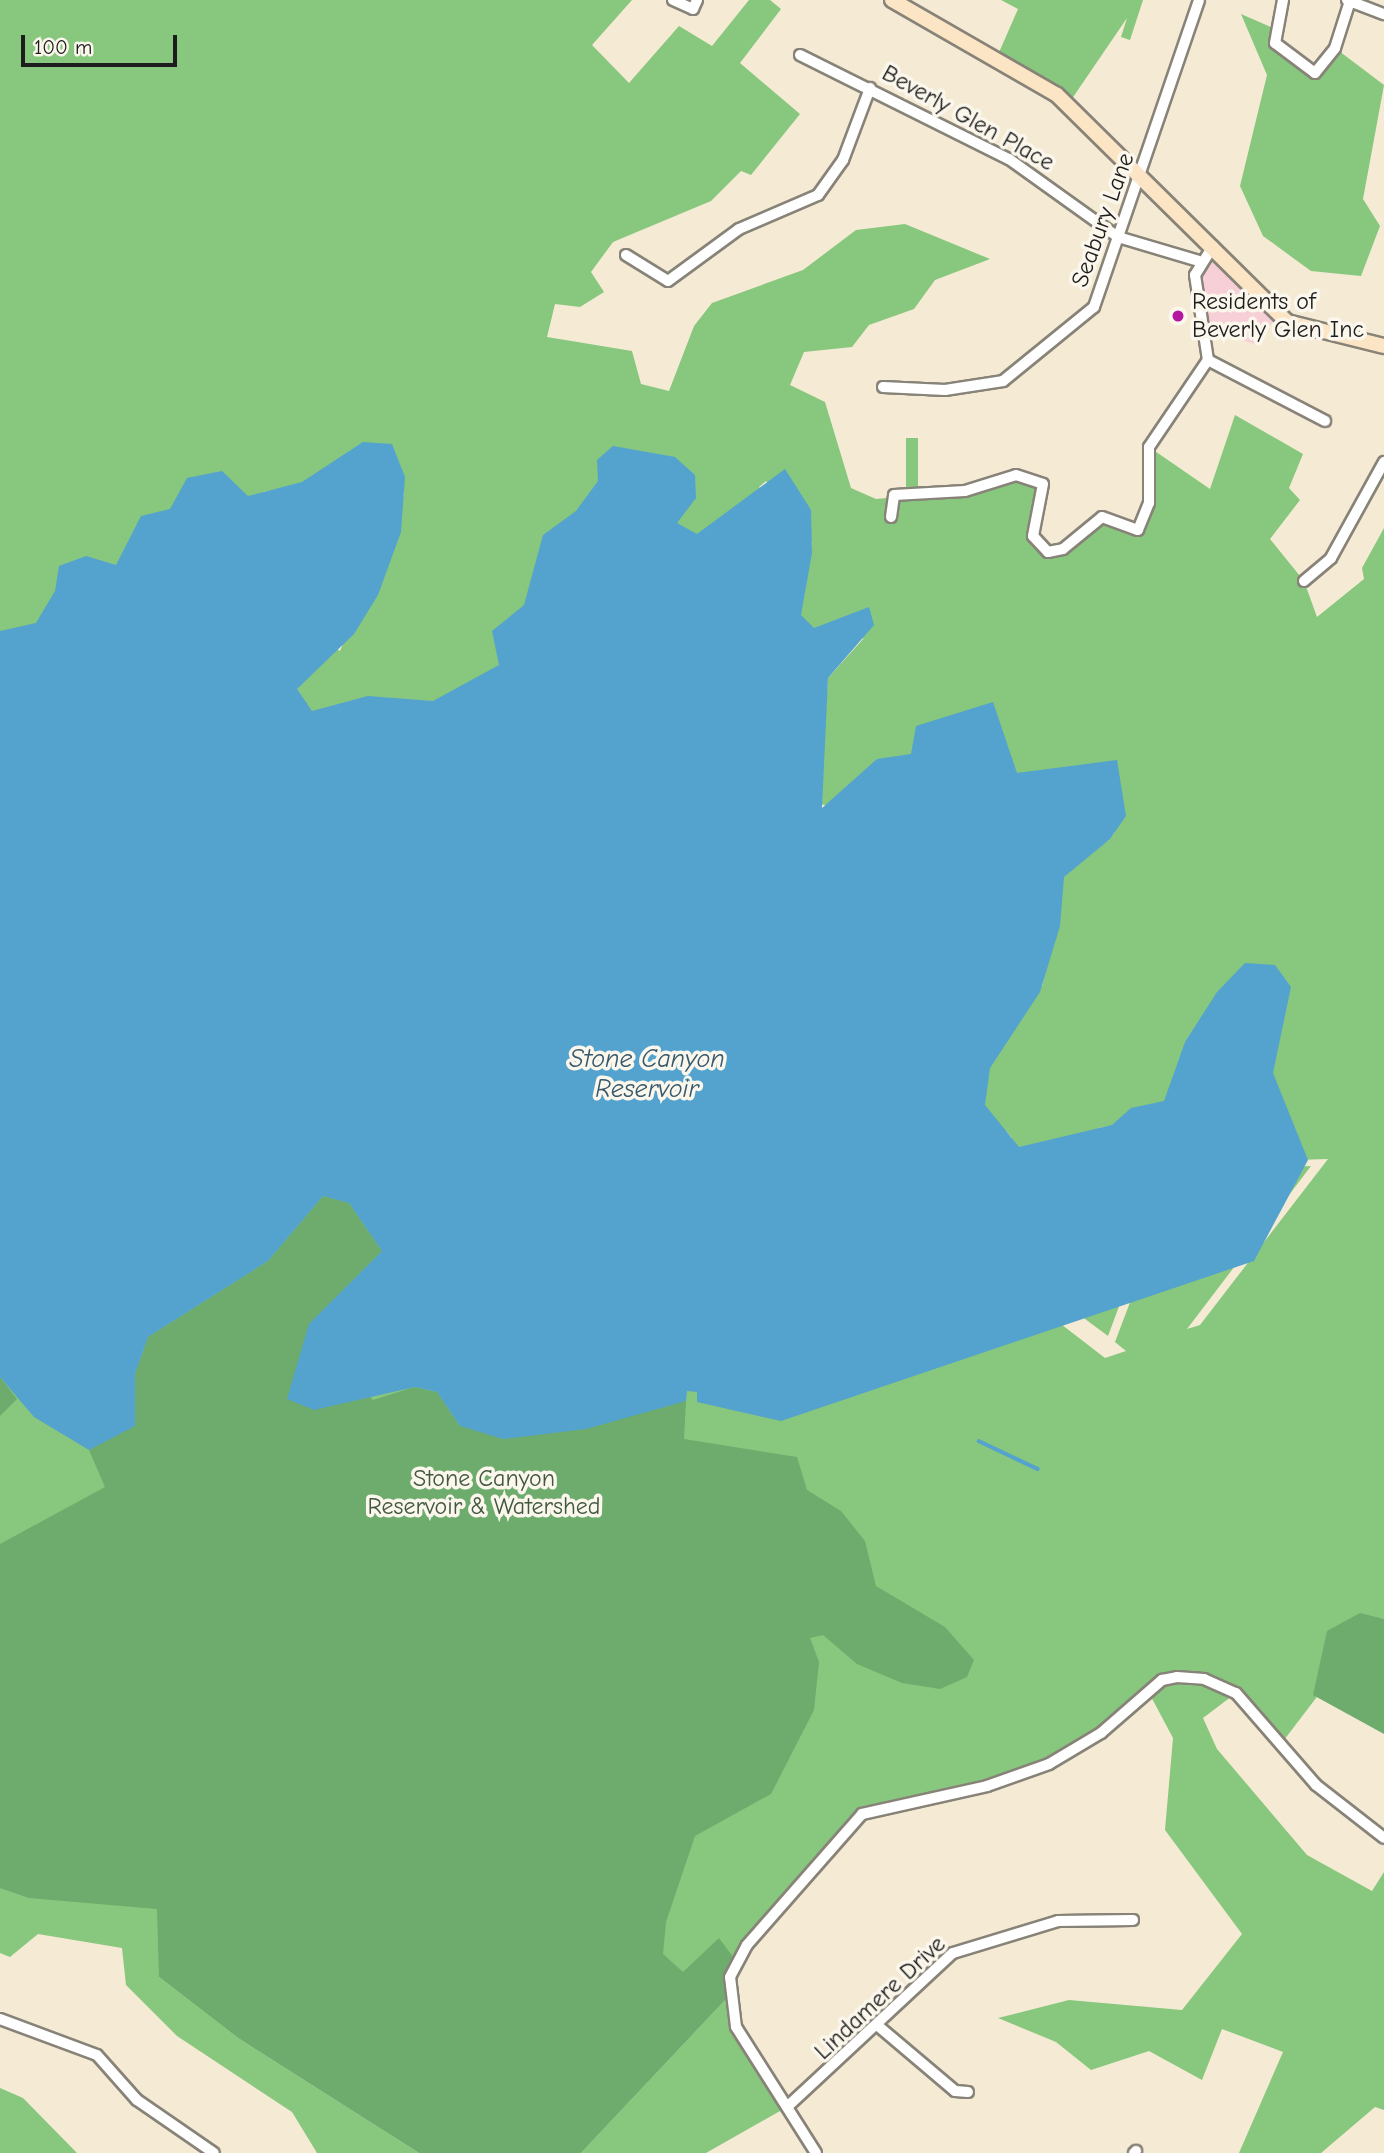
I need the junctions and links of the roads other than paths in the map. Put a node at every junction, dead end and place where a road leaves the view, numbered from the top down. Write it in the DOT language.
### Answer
graph roads {
  1 [pos="673,0"];
  2 [pos="697,0"];
  3 [pos="892,0"];
  4 [pos="1199,0"];
  5 [pos="1283,0"];
  6 [pos="1349,1"];
  7 [pos="1384,14"];
  8 [pos="800,55"];
  9 [pos="870,88"];
  10 [pos="1141,177"];
  11 [pos="1118,237"];
  12 [pos="1213,246"];
  13 [pos="626,256"];
  14 [pos="1199,261"];
  15 [pos="1384,346"];
  16 [pos="1208,360"];
  17 [pos="883,387"];
  18 [pos="1325,421"];
  19 [pos="1384,461"];
  20 [pos="891,517"];
  21 [pos="1304,581"];
  22 [pos="1384,1838"];
  23 [pos="1133,1920"];
  24 [pos="0,2020"];
  25 [pos="877,2025"];
  26 [pos="968,2092"];
  27 [pos="787,2107"];
  28 [pos="214,2153"];
  29 [pos="816,2153"];
  1 -- 2 [label="street"];
  3 -- 10 [label="main road"];
  4 -- 10 [label="street, Seabury Lane"];
  5 -- 6 [label="street"];
  6 -- 7 [label="street"];
  8 -- 9 [label="street, Beverly Glen Place"];
  9 -- 11 [label="street, Beverly Glen Place"];
  9 -- 13 [label="street"];
  10 -- 11 [label="street, Seabury Lane"];
  10 -- 12 [label="main road"];
  11 -- 14 [label="street, Beverly Glen Place"];
  11 -- 17 [label="street, Seabury Lane"];
  12 -- 14 [label="street"];
  12 -- 15 [label="main road"];
  14 -- 16 [label="street"];
  16 -- 18 [label="street"];
  16 -- 20 [label="street"];
  19 -- 21 [label="street"];
  22 -- 27 [label="street"];
  23 -- 25 [label="street, Lindamere Drive"];
  24 -- 28 [label="street"];
  25 -- 26 [label="street"];
  25 -- 27 [label="street, Lindamere Drive"];
  27 -- 29 [label="street"];
}
